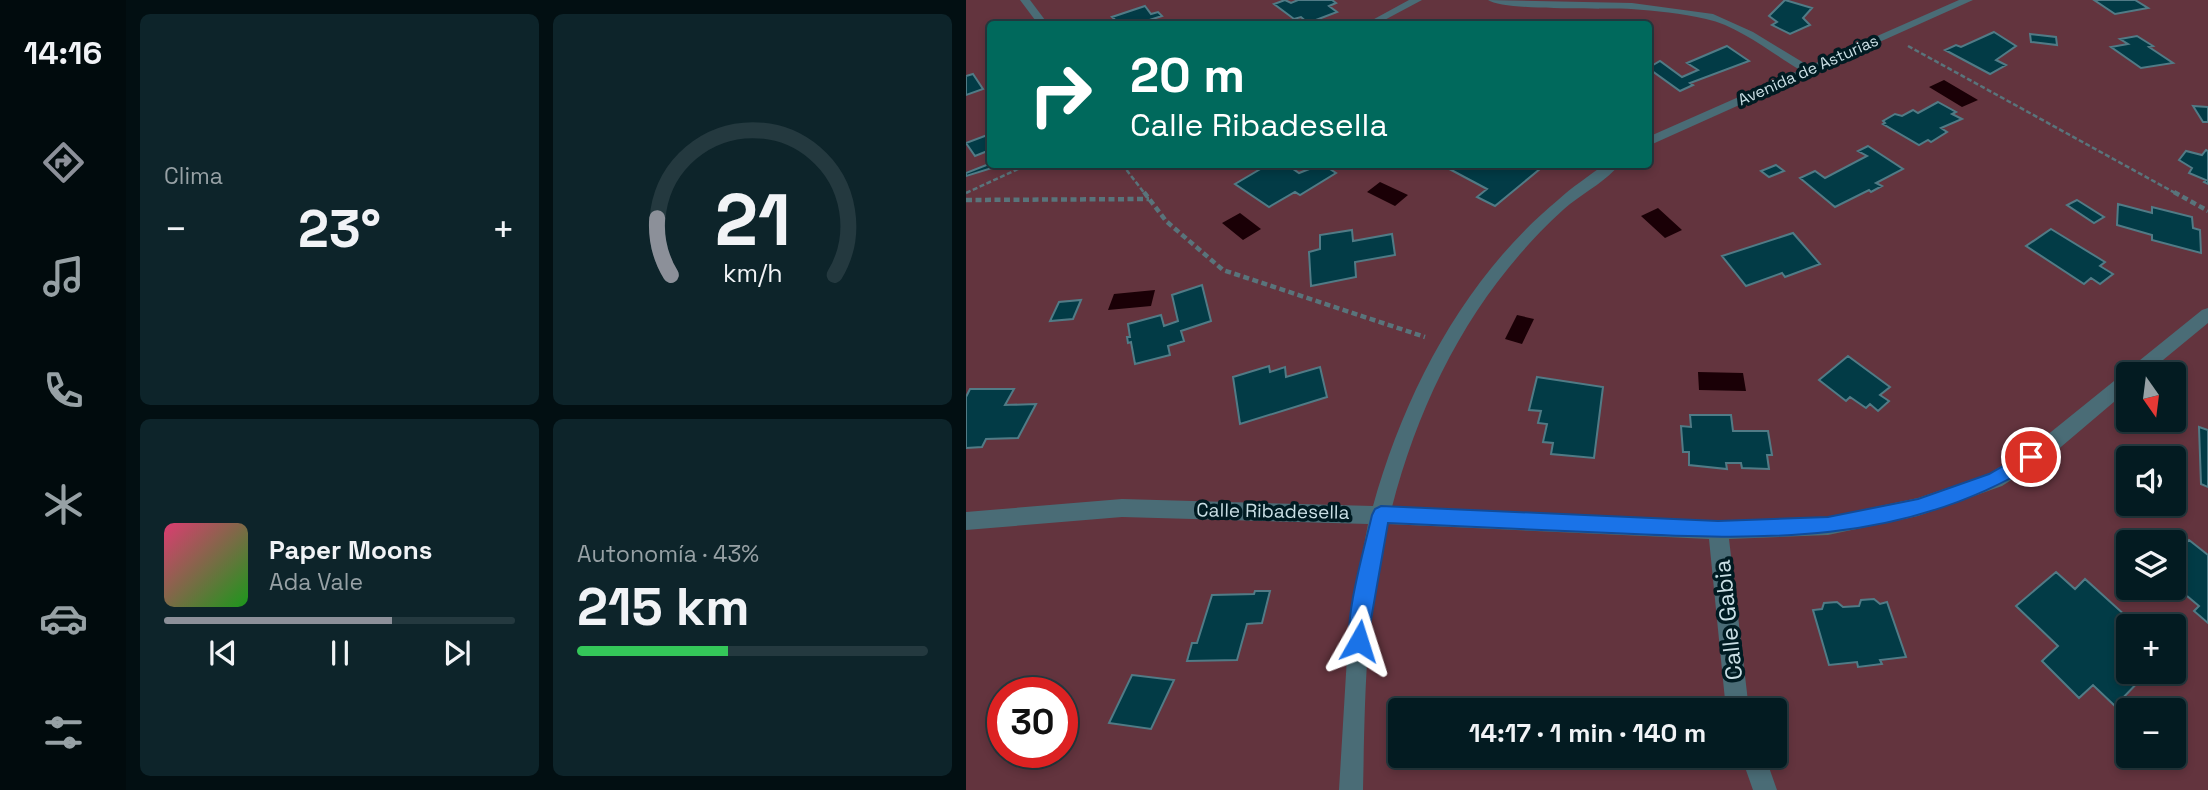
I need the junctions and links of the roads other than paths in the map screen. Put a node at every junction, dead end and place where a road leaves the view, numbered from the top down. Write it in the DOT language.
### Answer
graph roads {
  1 [pos="1025,0"];
  2 [pos="1417,0"];
  3 [pos="1493,0"];
  4 [pos="1968,0"];
  5 [pos="1569,1"];
  6 [pos="1041,21"];
  7 [pos="1376,21"];
  8 [pos="1807,70"];
  9 [pos="1652,140"];
  10 [pos="1608,168"];
  11 [pos="2208,314"];
  12 [pos="2150,362"];
  13 [pos="2116,390"];
  14 [pos="1381,515"];
  15 [pos="966,521"];
  16 [pos="1718,530"];
  17 [pos="1737,698"];
  18 [pos="1757,768"];
  19 [pos="1351,790"];
  20 [pos="1765,790"];
  1 -- 6 [label="street"];
  2 -- 7 [label="street"];
  3 -- 5 [label="street"];
  4 -- 8 [label="street, Avenida de Asturias"];
  5 -- 8 [label="street"];
  8 -- 9 [label="street, Avenida de Asturias"];
  10 -- 14 [label="street"];
  11 -- 12 [label="street"];
  13 -- 16 [label="street, Calle Ribadesella"];
  14 -- 15 [label="street, Calle Ribadesella"];
  14 -- 16 [label="street, Calle Ribadesella"];
  14 -- 19 [label="street"];
  16 -- 17 [label="street, Calle Gabia"];
  18 -- 20 [label="street"];
}
